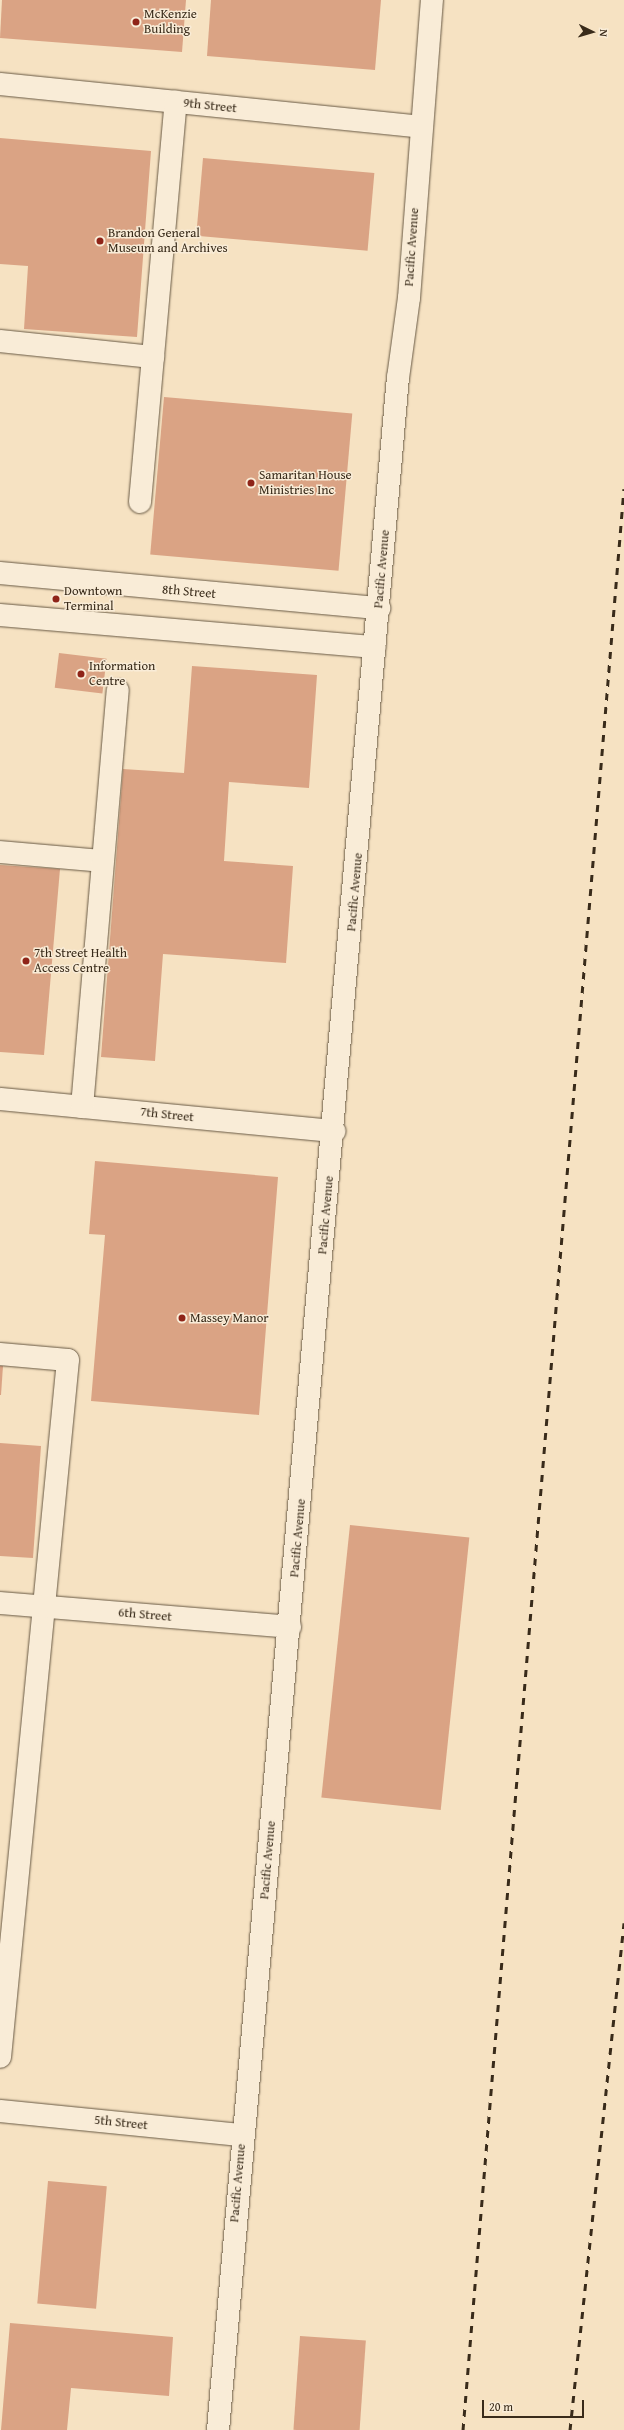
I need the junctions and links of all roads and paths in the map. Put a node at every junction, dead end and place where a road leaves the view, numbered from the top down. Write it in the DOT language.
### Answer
graph roads {
  1 [pos="432,0"];
  2 [pos="0,84"];
  3 [pos="176,102"];
  4 [pos="421,127"];
  5 [pos="0,341"];
  6 [pos="153,357"];
  7 [pos="140,502"];
  8 [pos="0,573"];
  9 [pos="379,608"];
  10 [pos="0,615"];
  11 [pos="376,647"];
  12 [pos="118,691"];
  13 [pos="0,852"];
  14 [pos="102,861"];
  15 [pos="0,1099"];
  16 [pos="82,1107"];
  17 [pos="334,1131"];
  18 [pos="0,1354"];
  19 [pos="0,1603"];
  20 [pos="44,1607"];
  21 [pos="290,1627"];
  22 [pos="0,2057"];
  23 [pos="0,2111"];
  24 [pos="242,2135"];
  25 [pos="218,2430"];
  1 -- 4 [label="street, Pacific Avenue"];
  2 -- 3 [label="street, 9th Street"];
  3 -- 4 [label="street, 9th Street"];
  3 -- 6 [label="street"];
  4 -- 9 [label="street, Pacific Avenue"];
  5 -- 6 [label="street"];
  6 -- 7 [label="street"];
  8 -- 9 [label="street, 8th Street"];
  9 -- 11 [label="street, Pacific Avenue"];
  10 -- 11 [label="street"];
  11 -- 17 [label="street, Pacific Avenue"];
  12 -- 14 [label="street"];
  13 -- 14 [label="street"];
  14 -- 16 [label="street"];
  15 -- 16 [label="street, 7th Street"];
  16 -- 17 [label="street, 7th Street"];
  17 -- 21 [label="street, Pacific Avenue"];
  18 -- 20 [label="street"];
  19 -- 20 [label="street, 6th Street"];
  20 -- 21 [label="street, 6th Street"];
  20 -- 22 [label="street"];
  21 -- 24 [label="street, Pacific Avenue"];
  23 -- 24 [label="street, 5th Street"];
  24 -- 25 [label="street, Pacific Avenue"];
}
